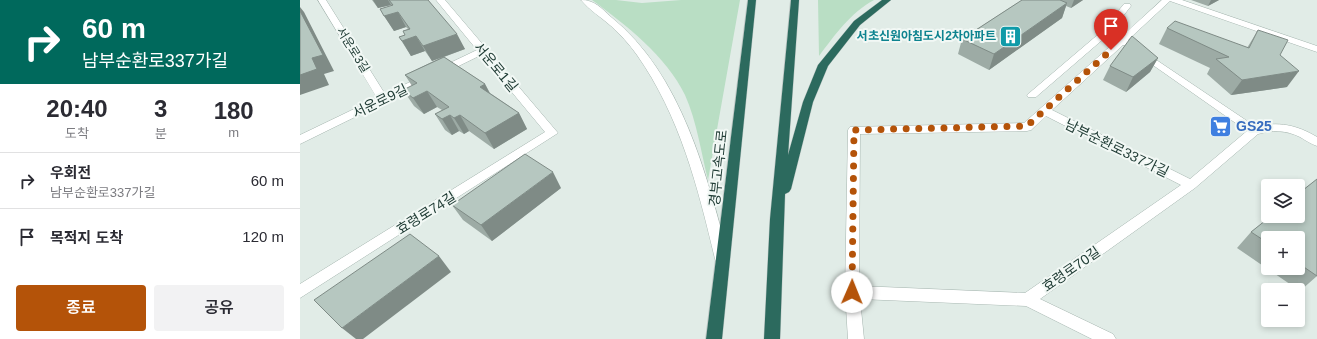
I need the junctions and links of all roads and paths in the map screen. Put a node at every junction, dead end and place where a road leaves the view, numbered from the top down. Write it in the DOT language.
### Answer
graph roads {
  1 [pos="322,0"];
  2 [pos="440,0"];
  3 [pos="585,0"];
  4 [pos="752,0"];
  5 [pos="795,0"];
  6 [pos="887,0"];
  7 [pos="1168,0"];
  8 [pos="1174,0"];
  9 [pos="1123,40"];
  10 [pos="1317,49"];
  11 [pos="482,51"];
  12 [pos="1032,95"];
  13 [pos="383,100"];
  14 [pos="1044,111"];
  15 [pos="1254,131"];
  16 [pos="552,133"];
  17 [pos="300,140"];
  18 [pos="1317,142"];
  19 [pos="1191,185"];
  20 [pos="777,219"];
  21 [pos="723,264"];
  22 [pos="300,292"];
  23 [pos="852,292"];
  24 [pos="1027,300"];
  25 [pos="714,339"];
  26 [pos="772,339"];
  27 [pos="856,339"];
  28 [pos="1108,339"];
  1 -- 13 [label="street, 서운로3길"];
  2 -- 11 [label="street, 서운로1길"];
  3 -- 21 [label="street"];
  4 -- 21 [label="highway, 경부고속도로"];
  5 -- 20 [label="highway"];
  6 -- 20 [label="highway"];
  7 -- 9 [label="street, 남부순환로337가길"];
  8 -- 10 [label="street"];
  9 -- 12 [label="street"];
  9 -- 14 [label="street, 남부순환로337가길"];
  9 -- 15 [label="street"];
  11 -- 13 [label="street, 서운로9길"];
  11 -- 16 [label="street, 서운로1길"];
  13 -- 17 [label="street, 서운로9길"];
  14 -- 19 [label="street, 남부순환로337가길"];
  14 -- 23 [label="street, 남부순환로337가길"];
  15 -- 18 [label="street"];
  15 -- 19 [label="street, 효령로70길"];
  16 -- 22 [label="street, 효령로74길"];
  19 -- 24 [label="street, 효령로70길"];
  20 -- 26 [label="highway"];
  21 -- 25 [label="highway, 경부고속도로"];
  23 -- 24 [label="street, 효령로70길"];
  23 -- 27 [label="street"];
  24 -- 28 [label="street"];
}
